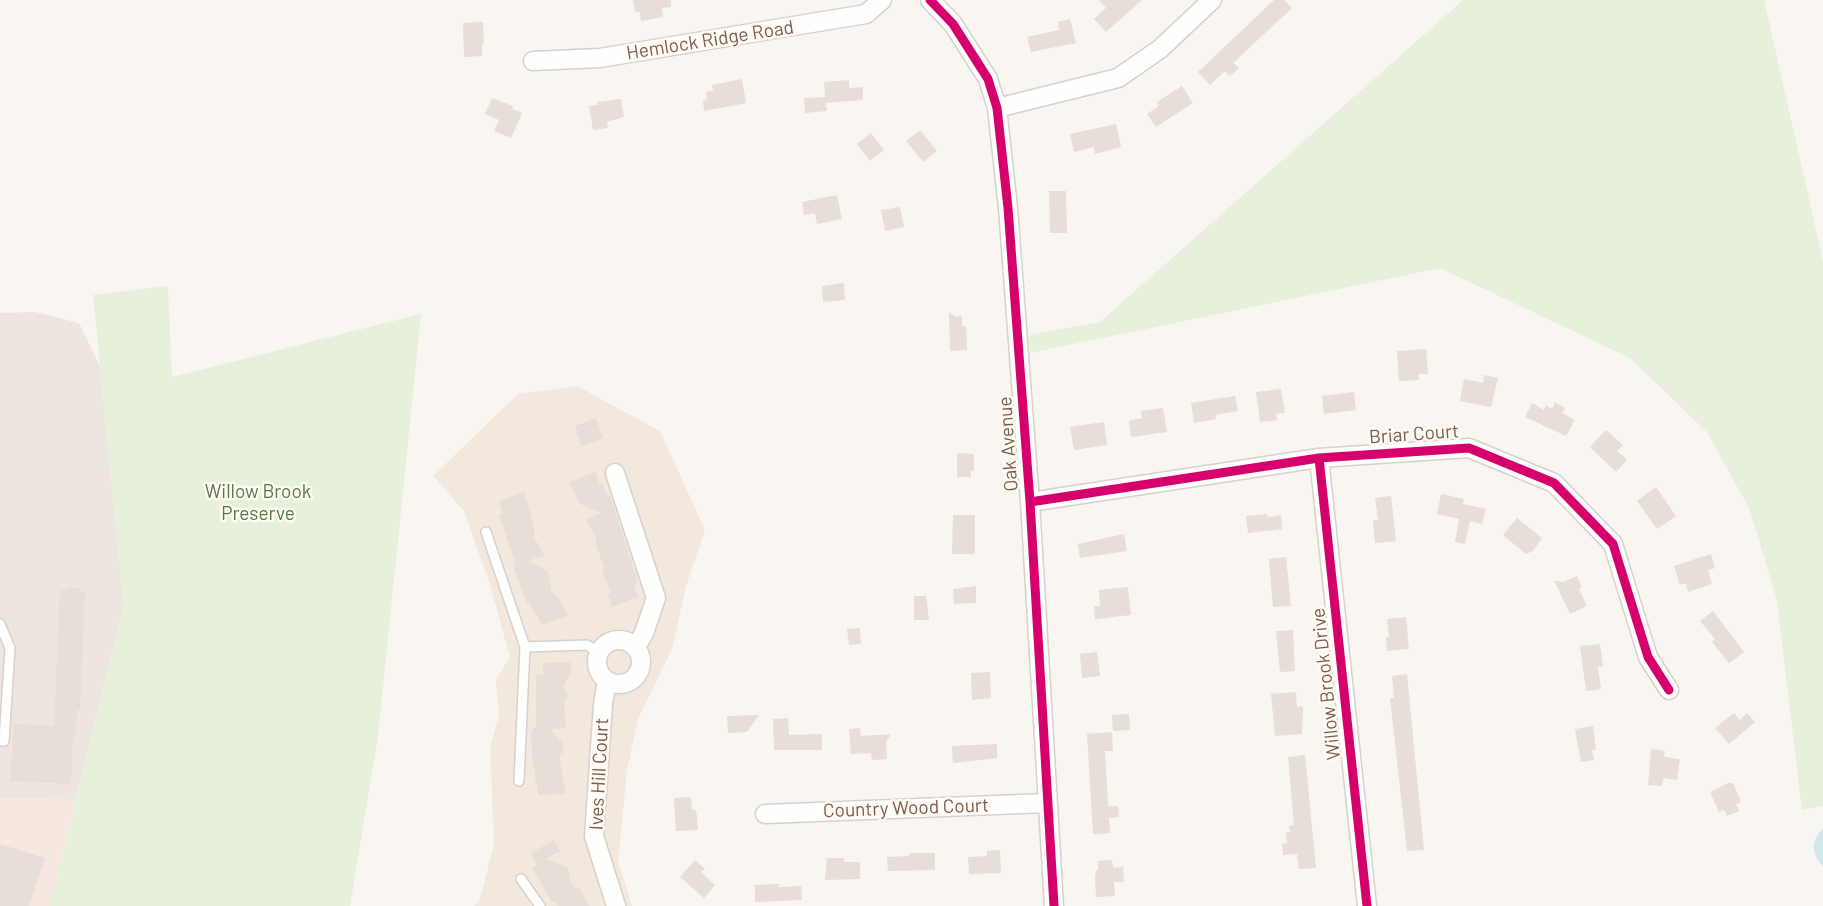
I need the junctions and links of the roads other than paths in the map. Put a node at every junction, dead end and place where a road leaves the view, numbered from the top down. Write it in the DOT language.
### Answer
graph roads {
  1 [pos="882,0"];
  2 [pos="930,0"];
  3 [pos="1212,0"];
  4 [pos="533,61"];
  5 [pos="997,108"];
  6 [pos="1319,458"];
  7 [pos="615,473"];
  8 [pos="1030,502"];
  9 [pos="486,532"];
  10 [pos="0,624"];
  11 [pos="525,647"];
  12 [pos="636,647"];
  13 [pos="599,653"];
  14 [pos="607,681"];
  15 [pos="1669,690"];
  16 [pos="0,741"];
  17 [pos="519,781"];
  18 [pos="1047,803"];
  19 [pos="765,814"];
  20 [pos="521,879"];
  21 [pos="540,906"];
  22 [pos="616,906"];
  23 [pos="1054,906"];
  24 [pos="1367,906"];
  1 -- 4 [label="street, Hemlock Ridge Road"];
  2 -- 5 [label="street, Oak Avenue"];
  3 -- 5 [label="street"];
  5 -- 8 [label="street, Oak Avenue"];
  6 -- 8 [label="street, Briar Court"];
  6 -- 15 [label="street, Briar Court"];
  6 -- 24 [label="street, Willow Brook Drive"];
  7 -- 12 [label="street"];
  8 -- 18 [label="street, Oak Avenue"];
  9 -- 11 [label="lane"];
  10 -- 16 [label="lane"];
  11 -- 13 [label="lane"];
  11 -- 17 [label="lane"];
  12 -- 13 [label="street"];
  12 -- 14 [label="street"];
  13 -- 14 [label="street, Ives Hill Court"];
  14 -- 22 [label="street, Ives Hill Court"];
  18 -- 19 [label="street, Country Wood Court"];
  18 -- 23 [label="street, Oak Avenue"];
  20 -- 21 [label="lane"];
}
